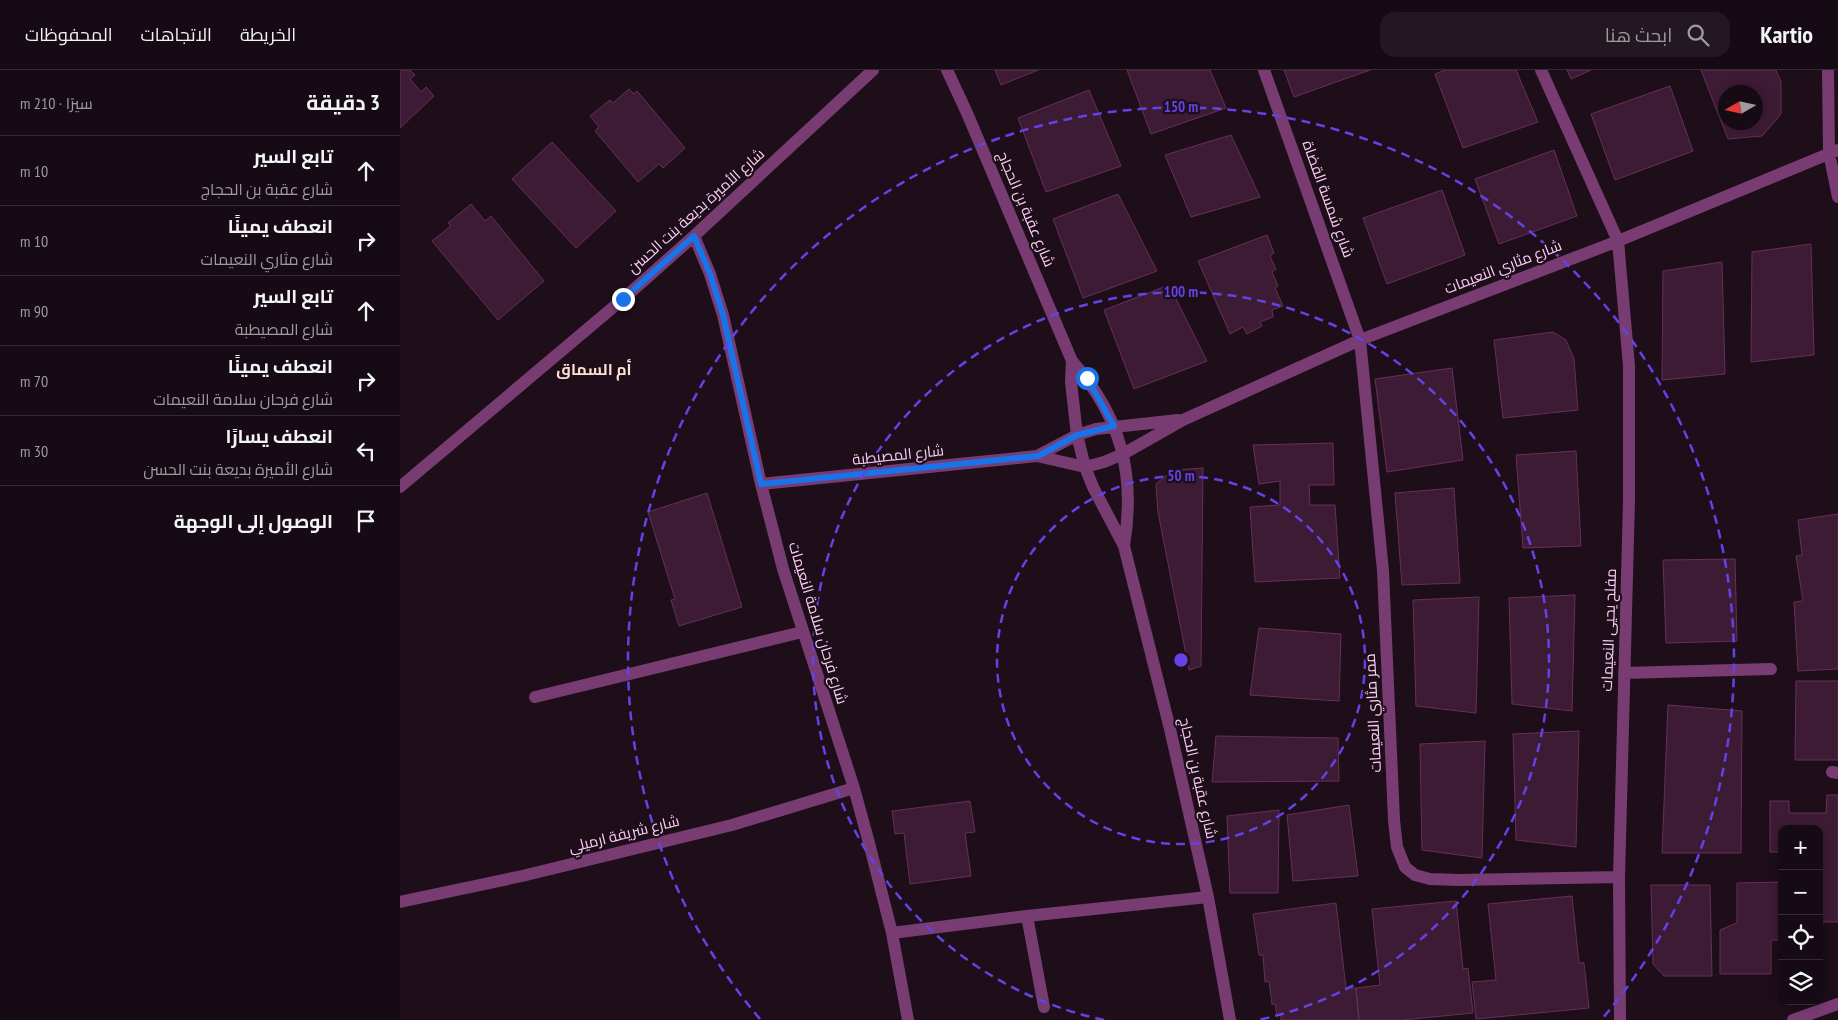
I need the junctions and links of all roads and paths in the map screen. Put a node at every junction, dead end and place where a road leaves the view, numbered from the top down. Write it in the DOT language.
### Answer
graph roads {
  1 [pos="873,70"];
  2 [pos="947,70"];
  3 [pos="1264,70"];
  4 [pos="1541,70"];
  5 [pos="1828,70"];
  6 [pos="1834,151"];
  7 [pos="1838,197"];
  8 [pos="694,236"];
  9 [pos="1618,241"];
  10 [pos="1360,340"];
  11 [pos="1072,361"];
  12 [pos="1183,420"];
  13 [pos="1114,426"];
  14 [pos="1077,435"];
  15 [pos="1123,454"];
  16 [pos="1038,456"];
  17 [pos="1085,467"];
  18 [pos="761,484"];
  19 [pos="400,488"];
  20 [pos="1124,546"];
  21 [pos="802,632"];
  22 [pos="1772,669"];
  23 [pos="1624,673"];
  24 [pos="535,697"];
  25 [pos="854,788"];
  26 [pos="1619,877"];
  27 [pos="1208,897"];
  28 [pos="400,902"];
  29 [pos="1028,916"];
  30 [pos="892,932"];
  31 [pos="1838,1004"];
  32 [pos="1044,1007"];
  33 [pos="908,1020"];
  34 [pos="1230,1020"];
  35 [pos="1620,1020"];
  36 [pos="1793,1020"];
  1 -- 8 [label="street, شارع الأميرة بديعة بنت الحسن"];
  2 -- 11 [label="street, شارع عقبة بن الحجاج"];
  3 -- 10 [label="street, شارع شمسة القضاة"];
  4 -- 9 [label="street, مفلح يحيى النعيمات"];
  5 -- 6 [label="street"];
  6 -- 7 [label="street"];
  6 -- 9 [label="street, شارع مثاري النعيمات"];
  8 -- 18 [label="street, شارع فرحان سلامة النعيمات"];
  8 -- 19 [label="street, شارع الأميرة بديعة بنت الحسن"];
  9 -- 10 [label="street, شارع مثاري النعيمات"];
  9 -- 23 [label="street, مفلح يحيى النعيمات"];
  10 -- 12 [label="street, شارع مثاري النعيمات"];
  10 -- 26 [label="street, ممر مثاري النعيمات"];
  11 -- 13 [label="street, شارع عقبة بن الحجاج"];
  11 -- 14 [label="street, شارع عقبة بن الحجاج"];
  12 -- 13 [label="street, شارع مثاري النعيمات"];
  12 -- 15 [label="street, شارع مثاري النعيمات"];
  13 -- 14 [label="street, شارع مثاري النعيمات"];
  13 -- 15 [label="street, شارع عقبة بن الحجاج"];
  14 -- 16 [label="street, شارع المصيطبة"];
  14 -- 17 [label="street, شارع عقبة بن الحجاج"];
  15 -- 17 [label="street, شارع مثاري النعيمات"];
  15 -- 20 [label="street, شارع عقبة بن الحجاج"];
  16 -- 17 [label="street, شارع المصيطبة"];
  16 -- 18 [label="street, شارع المصيطبة"];
  17 -- 20 [label="street, شارع عقبة بن الحجاج"];
  18 -- 21 [label="street, شارع فرحان سلامة النعيمات"];
  20 -- 27 [label="street, شارع عقبة بن الحجاج"];
  21 -- 24 [label="street"];
  21 -- 25 [label="street, شارع فرحان سلامة النعيمات"];
  22 -- 23 [label="street"];
  23 -- 26 [label="street, مفلح يحيى النعيمات"];
  25 -- 28 [label="street, شارع شريفة ارميلي"];
  25 -- 30 [label="street, شارع فرحان سلامة النعيمات"];
  26 -- 35 [label="street, مفلح يحيى النعيمات"];
  27 -- 29 [label="street"];
  27 -- 34 [label="street, شارع عقبة بن الحجاج"];
  29 -- 30 [label="street"];
  29 -- 32 [label="street"];
  30 -- 33 [label="street, شارع فرحان سلامة النعيمات"];
  31 -- 36 [label="street"];
}
